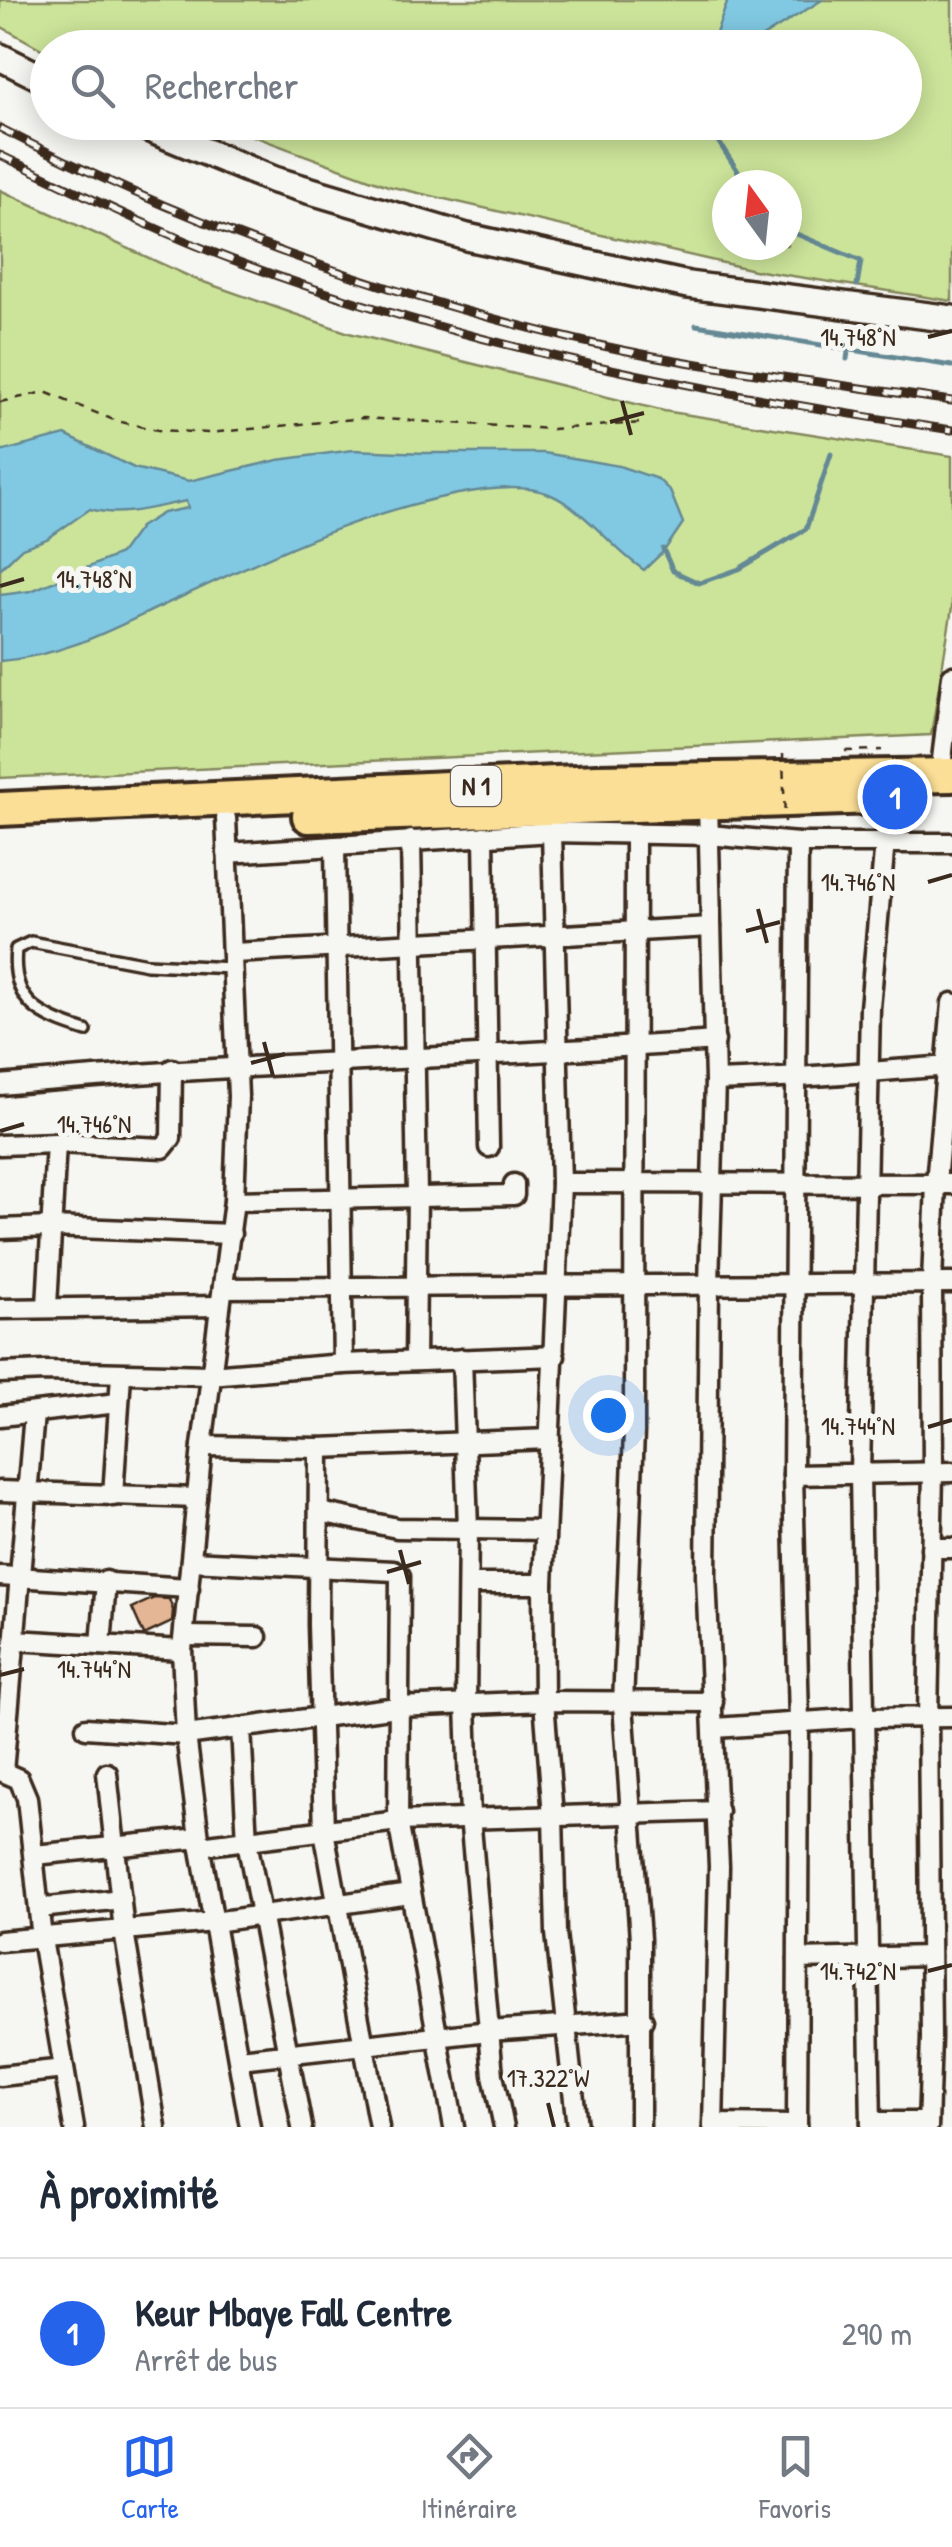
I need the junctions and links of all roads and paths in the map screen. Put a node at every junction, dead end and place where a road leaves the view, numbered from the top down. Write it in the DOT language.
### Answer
graph roads {
  1 [pos="0,57"];
  2 [pos="30,71"];
  3 [pos="177,140"];
  4 [pos="952,319"];
  5 [pos="0,402"];
  6 [pos="642,423"];
  7 [pos="952,676"];
  8 [pos="836,751"];
  9 [pos="854,751"];
  10 [pos="783,754"];
  11 [pos="948,782"];
  12 [pos="889,797"];
  13 [pos="0,810"];
  14 [pos="226,818"];
  15 [pos="708,819"];
  16 [pos="786,822"];
  17 [pos="0,826"];
  18 [pos="552,832"];
  19 [pos="635,833"];
  20 [pos="484,836"];
  21 [pos="411,840"];
  22 [pos="798,842"];
  23 [pos="952,843"];
  24 [pos="886,844"];
  25 [pos="335,846"];
  26 [pos="227,853"];
  27 [pos="711,928"];
  28 [pos="634,932"];
  29 [pos="556,936"];
  30 [pos="486,939"];
  31 [pos="411,943"];
  32 [pos="336,948"];
  33 [pos="233,961"];
  34 [pos="952,1002"];
  35 [pos="86,1031"];
  36 [pos="715,1041"];
  37 [pos="635,1047"];
  38 [pos="558,1052"];
  39 [pos="489,1054"];
  40 [pos="414,1056"];
  41 [pos="338,1060"];
  42 [pos="237,1067"];
  43 [pos="949,1067"];
  44 [pos="172,1070"];
  45 [pos="870,1070"];
  46 [pos="796,1079"];
  47 [pos="715,1082"];
  48 [pos="0,1085"];
  49 [pos="56,1143"];
  50 [pos="0,1145"];
  51 [pos="489,1147"];
  52 [pos="561,1182"];
  53 [pos="634,1182"];
  54 [pos="713,1183"];
  55 [pos="514,1184"];
  56 [pos="795,1184"];
  57 [pos="944,1184"];
  58 [pos="865,1186"];
  59 [pos="416,1195"];
  60 [pos="340,1198"];
  61 [pos="234,1202"];
  62 [pos="52,1227"];
  63 [pos="0,1229"];
  64 [pos="231,1234"];
  65 [pos="864,1283"];
  66 [pos="932,1283"];
  67 [pos="952,1283"];
  68 [pos="709,1284"];
  69 [pos="794,1284"];
  70 [pos="559,1285"];
  71 [pos="632,1285"];
  72 [pos="415,1286"];
  73 [pos="341,1287"];
  74 [pos="221,1297"];
  75 [pos="47,1306"];
  76 [pos="0,1309"];
  77 [pos="555,1356"];
  78 [pos="462,1359"];
  79 [pos="415,1361"];
  80 [pos="344,1364"];
  81 [pos="0,1374"];
  82 [pos="121,1375"];
  83 [pos="210,1375"];
  84 [pos="118,1404"];
  85 [pos="34,1414"];
  86 [pos="0,1416"];
  87 [pos="550,1439"];
  88 [pos="465,1442"];
  89 [pos="202,1446"];
  90 [pos="320,1448"];
  91 [pos="932,1472"];
  92 [pos="952,1472"];
  93 [pos="860,1473"];
  94 [pos="793,1475"];
  95 [pos="0,1491"];
  96 [pos="28,1492"];
  97 [pos="112,1496"];
  98 [pos="197,1498"];
  99 [pos="320,1512"];
  100 [pos="468,1528"];
  101 [pos="545,1530"];
  102 [pos="931,1548"];
  103 [pos="952,1548"];
  104 [pos="191,1562"];
  105 [pos="320,1566"];
  106 [pos="9,1576"];
  107 [pos="106,1581"];
  108 [pos="468,1584"];
  109 [pos="544,1584"];
  110 [pos="189,1588"];
  111 [pos="257,1637"];
  112 [pos="183,1643"];
  113 [pos="100,1645"];
  114 [pos="9,1652"];
  115 [pos="544,1701"];
  116 [pos="713,1702"];
  117 [pos="623,1704"];
  118 [pos="466,1705"];
  119 [pos="398,1707"];
  120 [pos="323,1717"];
  121 [pos="928,1717"];
  122 [pos="952,1717"];
  123 [pos="862,1718"];
  124 [pos="799,1721"];
  125 [pos="86,1728"];
  126 [pos="242,1728"];
  127 [pos="714,1728"];
  128 [pos="186,1735"];
  129 [pos="1,1772"];
  130 [pos="108,1774"];
  131 [pos="718,1811"];
  132 [pos="470,1816"];
  133 [pos="553,1816"];
  134 [pos="630,1816"];
  135 [pos="398,1821"];
  136 [pos="324,1831"];
  137 [pos="248,1841"];
  138 [pos="200,1842"];
  139 [pos="116,1847"];
  140 [pos="34,1855"];
  141 [pos="410,1894"];
  142 [pos="121,1899"];
  143 [pos="336,1904"];
  144 [pos="40,1908"];
  145 [pos="261,1916"];
  146 [pos="214,1922"];
  147 [pos="124,1931"];
  148 [pos="42,1939"];
  149 [pos="0,1942"];
  150 [pos="930,1956"];
  151 [pos="867,1958"];
  152 [pos="798,1959"];
  153 [pos="642,2020"];
  154 [pos="566,2024"];
  155 [pos="489,2031"];
  156 [pos="438,2036"];
  157 [pos="931,2038"];
  158 [pos="952,2039"];
  159 [pos="364,2044"];
  160 [pos="290,2054"];
  161 [pos="240,2059"];
  162 [pos="64,2069"];
  163 [pos="0,2076"];
  164 [pos="871,2124"];
  165 [pos="928,2124"];
  166 [pos="713,2125"];
  167 [pos="797,2126"];
  168 [pos="74,2127"];
  169 [pos="156,2127"];
  170 [pos="250,2127"];
  171 [pos="302,2127"];
  172 [pos="378,2127"];
  173 [pos="454,2127"];
  174 [pos="504,2127"];
  175 [pos="578,2127"];
  176 [pos="640,2127"];
  1 -- 2 [label="street"];
  3 -- 4 [label="street"];
  5 -- 6 [label="path"];
  7 -- 11 [label="street"];
  8 -- 9 [label="path"];
  10 -- 16 [label="path, bridge"];
  11 -- 12 [label="highway, N 1"];
  11 -- 13 [label="highway, N 1"];
  12 -- 15 [label="highway, N 1"];
  12 -- 24 [label="street"];
  14 -- 15 [label="highway, N 1"];
  14 -- 17 [label="highway, N 1"];
  14 -- 26 [label="street"];
  15 -- 19 [label="street"];
  15 -- 22 [label="street"];
  15 -- 27 [label="street"];
  18 -- 19 [label="street"];
  18 -- 20 [label="street"];
  18 -- 29 [label="street"];
  19 -- 28 [label="street"];
  20 -- 21 [label="street"];
  20 -- 30 [label="street"];
  21 -- 25 [label="street"];
  21 -- 31 [label="street"];
  22 -- 24 [label="street"];
  22 -- 46 [label="street"];
  23 -- 24 [label="street"];
  24 -- 45 [label="street"];
  25 -- 26 [label="street"];
  25 -- 32 [label="street"];
  26 -- 33 [label="street"];
  27 -- 28 [label="street"];
  27 -- 36 [label="street"];
  28 -- 29 [label="street"];
  28 -- 37 [label="street"];
  29 -- 30 [label="street"];
  29 -- 38 [label="street"];
  30 -- 31 [label="street"];
  30 -- 39 [label="street"];
  31 -- 32 [label="street"];
  31 -- 40 [label="street"];
  32 -- 33 [label="street"];
  32 -- 41 [label="street"];
  33 -- 35 [label="lane"];
  33 -- 42 [label="street"];
  34 -- 43 [label="street"];
  36 -- 37 [label="street"];
  36 -- 47 [label="street"];
  37 -- 38 [label="street"];
  37 -- 53 [label="street"];
  38 -- 39 [label="street"];
  38 -- 52 [label="street"];
  39 -- 40 [label="street"];
  39 -- 51 [label="street"];
  40 -- 41 [label="street"];
  40 -- 59 [label="street"];
  41 -- 42 [label="street"];
  41 -- 60 [label="street"];
  42 -- 44 [label="street"];
  42 -- 61 [label="street"];
  43 -- 45 [label="street"];
  43 -- 57 [label="street"];
  44 -- 48 [label="street"];
  44 -- 49 [label="street"];
  45 -- 46 [label="street"];
  45 -- 58 [label="street"];
  46 -- 47 [label="street"];
  46 -- 56 [label="street"];
  47 -- 54 [label="street"];
  49 -- 50 [label="street"];
  49 -- 62 [label="street"];
  52 -- 53 [label="street"];
  52 -- 70 [label="street"];
  53 -- 54 [label="street"];
  53 -- 71 [label="street"];
  54 -- 56 [label="street"];
  54 -- 68 [label="street"];
  55 -- 59 [label="street"];
  56 -- 58 [label="street"];
  56 -- 69 [label="street"];
  57 -- 58 [label="street"];
  57 -- 66 [label="street"];
  58 -- 65 [label="street"];
  59 -- 60 [label="street"];
  59 -- 72 [label="street"];
  60 -- 61 [label="street"];
  60 -- 73 [label="street"];
  61 -- 64 [label="street"];
  62 -- 63 [label="street"];
  62 -- 64 [label="street"];
  62 -- 75 [label="street"];
  64 -- 74 [label="street"];
  65 -- 66 [label="street"];
  65 -- 69 [label="street"];
  65 -- 93 [label="street"];
  66 -- 67 [label="street"];
  66 -- 91 [label="street"];
  68 -- 69 [label="street"];
  68 -- 71 [label="street"];
  68 -- 116 [label="street"];
  69 -- 94 [label="street"];
  70 -- 71 [label="street"];
  70 -- 72 [label="street"];
  70 -- 77 [label="street"];
  71 -- 117 [label="street"];
  72 -- 73 [label="street"];
  72 -- 79 [label="street"];
  73 -- 74 [label="street"];
  73 -- 80 [label="street"];
  74 -- 75 [label="street"];
  74 -- 83 [label="street"];
  75 -- 76 [label="street"];
  77 -- 78 [label="street"];
  77 -- 87 [label="street"];
  78 -- 79 [label="street"];
  78 -- 88 [label="street"];
  79 -- 80 [label="street"];
  80 -- 83 [label="street"];
  81 -- 82 [label="street"];
  82 -- 83 [label="street"];
  82 -- 84 [label="street"];
  83 -- 89 [label="street"];
  84 -- 85 [label="street"];
  84 -- 97 [label="street"];
  85 -- 86 [label="street"];
  85 -- 96 [label="street"];
  87 -- 88 [label="street"];
  87 -- 101 [label="street"];
  88 -- 90 [label="street"];
  88 -- 100 [label="street"];
  89 -- 90 [label="street"];
  89 -- 98 [label="street"];
  90 -- 99 [label="street"];
  91 -- 92 [label="street"];
  91 -- 93 [label="street"];
  91 -- 102 [label="street"];
  93 -- 94 [label="street"];
  93 -- 123 [label="street"];
  94 -- 124 [label="street"];
  95 -- 96 [label="street"];
  96 -- 97 [label="street"];
  96 -- 106 [label="street"];
  97 -- 98 [label="street"];
  98 -- 104 [label="street"];
  99 -- 100 [label="street"];
  99 -- 105 [label="street"];
  100 -- 101 [label="street"];
  100 -- 108 [label="street"];
  101 -- 109 [label="street"];
  102 -- 103 [label="street"];
  102 -- 121 [label="street"];
  104 -- 105 [label="street"];
  104 -- 110 [label="street"];
  105 -- 119 [label="street"];
  105 -- 120 [label="street"];
  106 -- 107 [label="street"];
  106 -- 114 [label="street"];
  107 -- 110 [label="street"];
  107 -- 113 [label="street"];
  108 -- 109 [label="street"];
  108 -- 118 [label="street"];
  109 -- 115 [label="street"];
  110 -- 112 [label="street"];
  111 -- 112 [label="street"];
  112 -- 113 [label="street"];
  112 -- 128 [label="street"];
  113 -- 114 [label="street"];
  114 -- 129 [label="street"];
  115 -- 117 [label="street"];
  115 -- 118 [label="street"];
  115 -- 133 [label="street"];
  116 -- 117 [label="street"];
  116 -- 127 [label="street"];
  117 -- 134 [label="street"];
  118 -- 119 [label="street"];
  118 -- 132 [label="street"];
  119 -- 120 [label="street"];
  119 -- 135 [label="street"];
  120 -- 126 [label="street"];
  120 -- 136 [label="street"];
  121 -- 122 [label="street"];
  121 -- 123 [label="street"];
  121 -- 150 [label="street"];
  123 -- 124 [label="street"];
  123 -- 151 [label="street"];
  124 -- 127 [label="street"];
  124 -- 152 [label="street"];
  125 -- 128 [label="street"];
  126 -- 128 [label="street"];
  126 -- 137 [label="street"];
  127 -- 131 [label="street"];
  128 -- 138 [label="street"];
  129 -- 140 [label="street"];
  130 -- 139 [label="street"];
  131 -- 134 [label="street"];
  131 -- 166 [label="street"];
  132 -- 133 [label="street"];
  132 -- 135 [label="street"];
  132 -- 155 [label="street"];
  133 -- 134 [label="street"];
  133 -- 154 [label="street"];
  134 -- 153 [label="street"];
  135 -- 136 [label="street"];
  135 -- 141 [label="street"];
  136 -- 137 [label="street"];
  136 -- 143 [label="street"];
  137 -- 138 [label="street"];
  137 -- 145 [label="street"];
  138 -- 139 [label="street"];
  138 -- 146 [label="street"];
  139 -- 140 [label="street"];
  139 -- 142 [label="street"];
  140 -- 144 [label="street"];
  141 -- 143 [label="street"];
  141 -- 156 [label="street"];
  142 -- 144 [label="street"];
  142 -- 147 [label="street"];
  143 -- 145 [label="street"];
  143 -- 159 [label="street"];
  144 -- 148 [label="street"];
  145 -- 146 [label="street"];
  145 -- 160 [label="street"];
  146 -- 147 [label="street"];
  146 -- 161 [label="street"];
  147 -- 148 [label="street"];
  147 -- 169 [label="street"];
  148 -- 149 [label="street"];
  148 -- 162 [label="street"];
  150 -- 151 [label="street"];
  150 -- 157 [label="street"];
  151 -- 152 [label="street"];
  151 -- 164 [label="street"];
  152 -- 167 [label="street"];
  153 -- 154 [label="street"];
  153 -- 176 [label="street"];
  154 -- 155 [label="street"];
  154 -- 175 [label="street"];
  155 -- 156 [label="street"];
  155 -- 174 [label="street"];
  156 -- 159 [label="street"];
  156 -- 173 [label="street"];
  157 -- 158 [label="street"];
  157 -- 165 [label="street"];
  159 -- 160 [label="street"];
  159 -- 172 [label="street"];
  160 -- 161 [label="street"];
  160 -- 171 [label="street"];
  161 -- 170 [label="street"];
  162 -- 163 [label="street"];
  162 -- 168 [label="street"];
  164 -- 165 [label="street"];
  166 -- 167 [label="street"];
}
